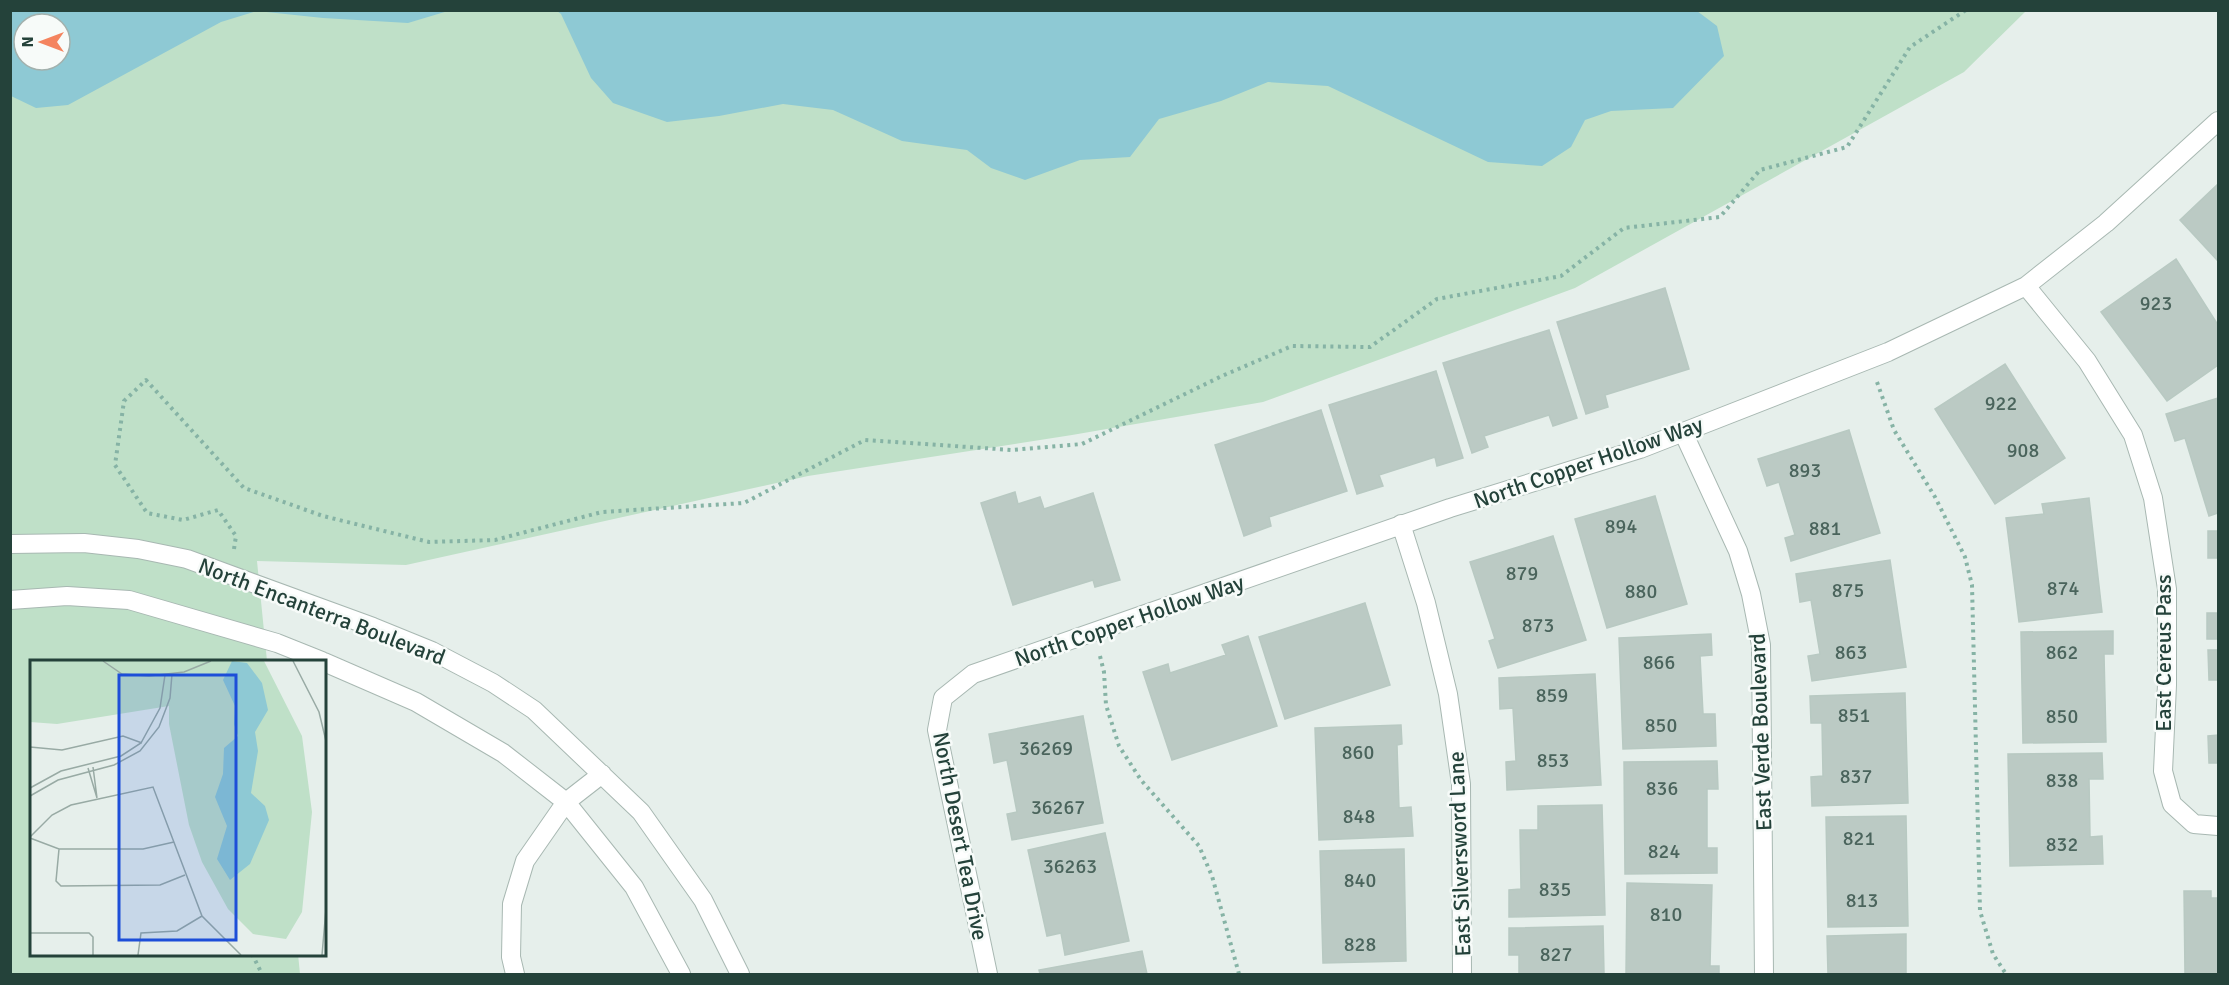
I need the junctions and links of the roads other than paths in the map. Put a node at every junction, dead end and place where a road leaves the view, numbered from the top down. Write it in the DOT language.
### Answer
graph roads {
  1 [pos="2218,121"];
  2 [pos="2026,286"];
  3 [pos="1683,432"];
  4 [pos="1401,524"];
  5 [pos="10,544"];
  6 [pos="10,600"];
  7 [pos="320,660"];
  8 [pos="326,662"];
  9 [pos="943,698"];
  10 [pos="602,774"];
  11 [pos="566,802"];
  12 [pos="2218,826"];
  13 [pos="515,975"];
  14 [pos="681,975"];
  15 [pos="740,975"];
  16 [pos="988,975"];
  17 [pos="1462,975"];
  18 [pos="1764,975"];
  1 -- 2 [label="street, North Copper Hollow Way"];
  2 -- 3 [label="street, North Copper Hollow Way"];
  2 -- 12 [label="street, East Cereus Pass"];
  3 -- 4 [label="street, North Copper Hollow Way"];
  3 -- 18 [label="street, East Verde Boulevard"];
  4 -- 9 [label="street, North Copper Hollow Way"];
  4 -- 17 [label="street, East Silversword Lane"];
  5 -- 10 [label="street, North Encanterra Boulevard"];
  6 -- 7 [label="street, North Encanterra Boulevard"];
  8 -- 11 [label="street, North Encanterra Boulevard"];
  9 -- 16 [label="street, North Desert Tea Drive"];
  10 -- 11 [label="street"];
  10 -- 15 [label="street, North Encanterra Boulevard"];
  11 -- 13 [label="street"];
  11 -- 14 [label="street, North Encanterra Boulevard"];
}
